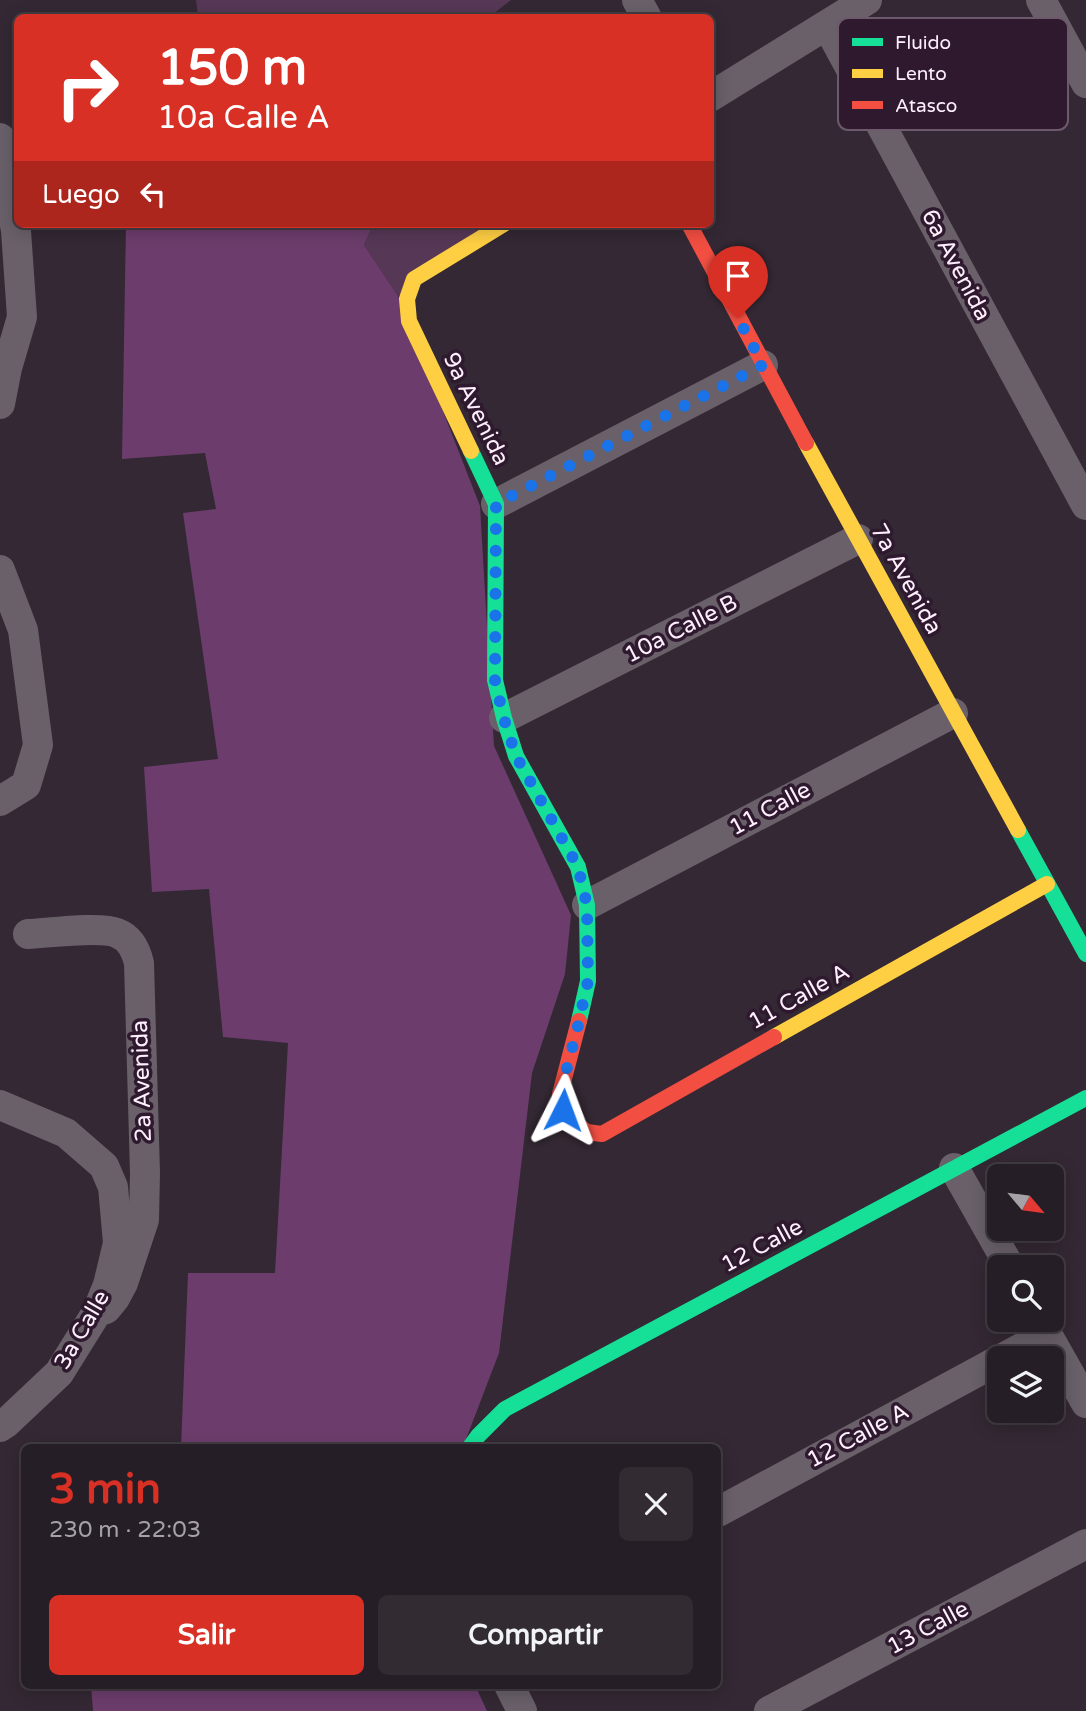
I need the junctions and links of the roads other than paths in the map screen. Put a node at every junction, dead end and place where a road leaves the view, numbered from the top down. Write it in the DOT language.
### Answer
graph roads {
  1 [pos="867,0"];
  2 [pos="1041,0"];
  3 [pos="838,18"];
  4 [pos="838,18"];
  5 [pos="1051,18"];
  6 [pos="827,25"];
  7 [pos="838,45"];
  8 [pos="1068,50"];
  9 [pos="1086,83"];
  10 [pos="714,95"];
  11 [pos="884,130"];
  12 [pos="0,138"];
  13 [pos="14,219"];
  14 [pos="15,228"];
  15 [pos="497,228"];
  16 [pos="691,228"];
  17 [pos="763,365"];
  18 [pos="0,404"];
  19 [pos="496,504"];
  20 [pos="1086,505"];
  21 [pos="858,539"];
  22 [pos="0,570"];
  23 [pos="953,713"];
  24 [pos="504,719"];
  25 [pos="0,801"];
  26 [pos="1047,884"];
  27 [pos="587,905"];
  28 [pos="28,934"];
  29 [pos="1086,954"];
  30 [pos="1086,1098"];
  31 [pos="0,1105"];
  32 [pos="573,1122"];
  33 [pos="954,1168"];
  34 [pos="1003,1255"];
  35 [pos="97,1312"];
  36 [pos="1036,1332"];
  37 [pos="1046,1332"];
  38 [pos="1018,1346"];
  39 [pos="987,1367"];
  40 [pos="1086,1403"];
  41 [pos="0,1427"];
  42 [pos="472,1444"];
  43 [pos="721,1510"];
  44 [pos="1086,1545"];
  45 [pos="511,1689"];
  46 [pos="522,1711"];
  47 [pos="769,1711"];
  1 -- 4 [label="street"];
  2 -- 5 [label="street"];
  3 -- 6 [label="street"];
  6 -- 7 [label="street, 6a Avenida"];
  6 -- 10 [label="street"];
  8 -- 9 [label="street"];
  11 -- 20 [label="street, 6a Avenida"];
  12 -- 13 [label="street"];
  14 -- 18 [label="street"];
  15 -- 19 [label="street, 9a Avenida"];
  16 -- 17 [label="street, 7a Avenida"];
  17 -- 19 [label="street"];
  17 -- 21 [label="street, 7a Avenida"];
  19 -- 24 [label="street, 9a Avenida"];
  21 -- 23 [label="street, 7a Avenida"];
  21 -- 24 [label="street, 10a Calle B"];
  22 -- 25 [label="street"];
  23 -- 26 [label="street, 7a Avenida"];
  23 -- 27 [label="street, 11 Calle"];
  24 -- 27 [label="street, 9a Avenida"];
  26 -- 29 [label="street, 7a Avenida"];
  26 -- 32 [label="street, 11 Calle A"];
  27 -- 32 [label="street, 9a Avenida"];
  28 -- 35 [label="street, 2a Avenida"];
  30 -- 33 [label="street, 12 Calle"];
  31 -- 35 [label="street, 3a Calle"];
  33 -- 34 [label="street"];
  33 -- 42 [label="street, 12 Calle"];
  35 -- 41 [label="street, 3a Calle"];
  36 -- 38 [label="street, 12 Calle A"];
  37 -- 40 [label="street"];
  39 -- 43 [label="street, 12 Calle A"];
  44 -- 47 [label="street, 13 Calle"];
  45 -- 46 [label="street"];
}
